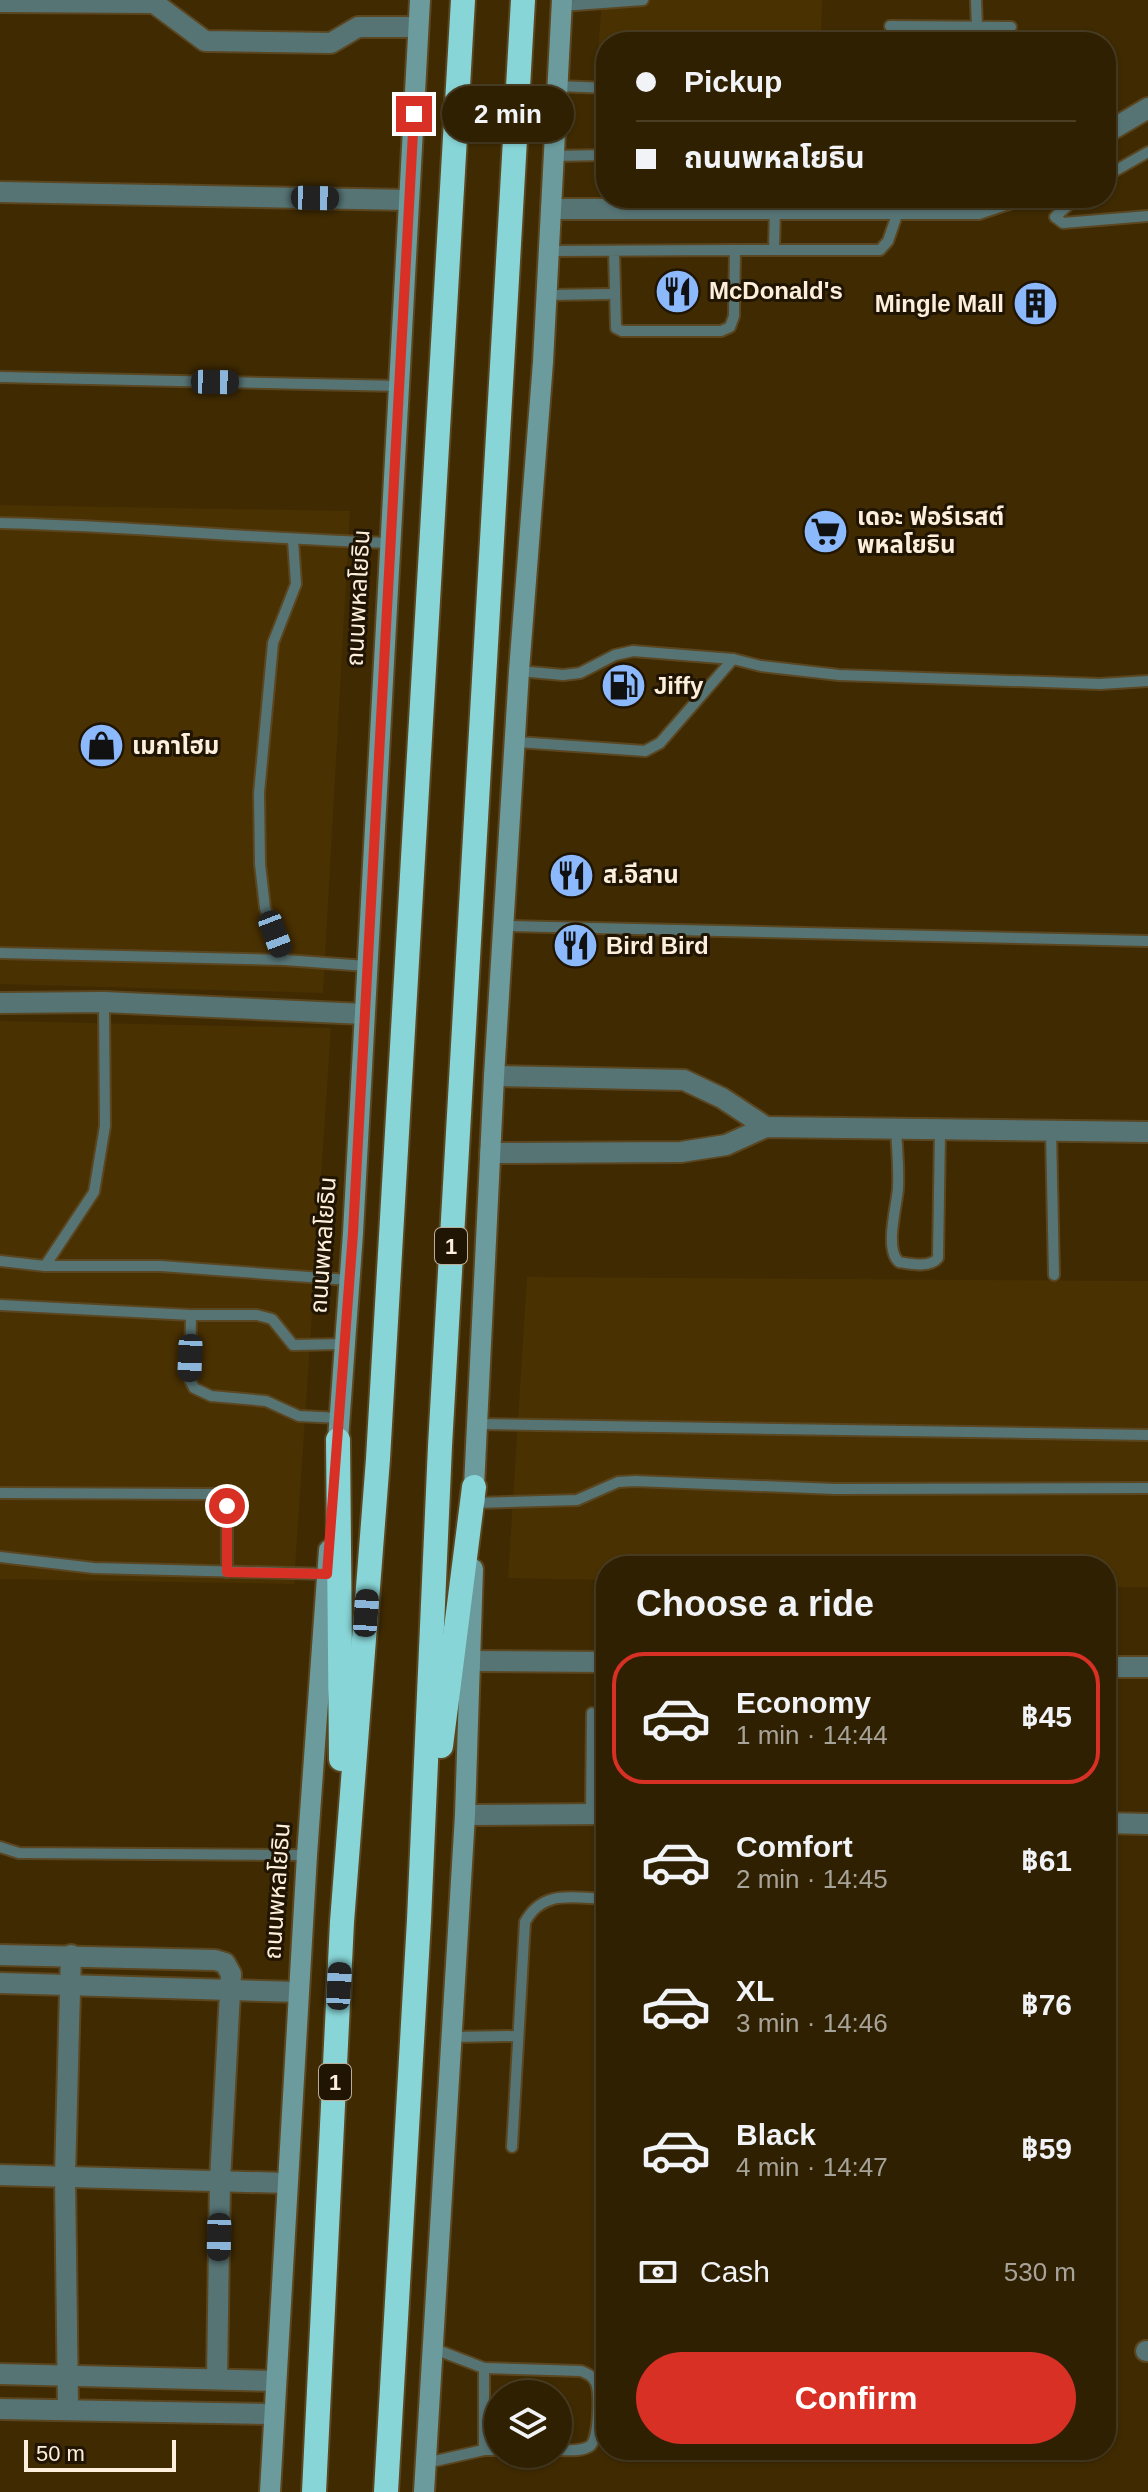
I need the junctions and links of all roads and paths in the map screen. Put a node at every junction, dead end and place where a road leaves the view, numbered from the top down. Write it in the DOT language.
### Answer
graph roads {
  1 [pos="420,0"];
  2 [pos="463,0"];
  3 [pos="523,0"];
  4 [pos="643,0"];
  5 [pos="976,0"];
  6 [pos="0,2"];
  7 [pos="562,3"];
  8 [pos="890,26"];
  9 [pos="418,27"];
  10 [pos="977,27"];
  11 [pos="1011,27"];
  12 [pos="558,86"];
  13 [pos="596,88"];
  14 [pos="1148,108"];
  15 [pos="1116,127"];
  16 [pos="1148,152"];
  17 [pos="596,155"];
  18 [pos="554,156"];
  19 [pos="1116,170"];
  20 [pos="0,192"];
  21 [pos="409,200"];
  22 [pos="981,208"];
  23 [pos="1062,208"];
  24 [pos="551,209"];
  25 [pos="775,209"];
  26 [pos="899,209"];
  27 [pos="1148,216"];
  28 [pos="735,250"];
  29 [pos="774,250"];
  30 [pos="549,251"];
  31 [pos="614,251"];
  32 [pos="613,294"];
  33 [pos="547,295"];
  34 [pos="0,377"];
  35 [pos="399,386"];
  36 [pos="0,523"];
  37 [pos="293,540"];
  38 [pos="389,543"];
  39 [pos="733,659"];
  40 [pos="519,671"];
  41 [pos="1148,681"];
  42 [pos="517,742"];
  43 [pos="504,926"];
  44 [pos="1148,941"];
  45 [pos="0,953"];
  46 [pos="285,960"];
  47 [pos="366,966"];
  48 [pos="104,1002"];
  49 [pos="0,1003"];
  50 [pos="364,1014"];
  51 [pos="494,1076"];
  52 [pos="766,1127"];
  53 [pos="896,1129"];
  54 [pos="940,1130"];
  55 [pos="1051,1131"];
  56 [pos="1148,1132"];
  57 [pos="490,1153"];
  58 [pos="0,1261"];
  59 [pos="45,1266"];
  60 [pos="1054,1275"];
  61 [pos="349,1280"];
  62 [pos="0,1305"];
  63 [pos="191,1315"];
  64 [pos="345,1344"];
  65 [pos="477,1424"];
  66 [pos="339,1429"];
  67 [pos="1148,1435"];
  68 [pos="1148,1488"];
  69 [pos="0,1493"];
  70 [pos="474,1495"];
  71 [pos="0,1557"];
  72 [pos="227,1572"];
  73 [pos="327,1574"];
  74 [pos="470,1661"];
  75 [pos="596,1662"];
  76 [pos="1116,1667"];
  77 [pos="1148,1667"];
  78 [pos="592,1713"];
  79 [pos="596,1771"];
  80 [pos="596,1814"];
  81 [pos="465,1815"];
  82 [pos="1116,1823"];
  83 [pos="1148,1824"];
  84 [pos="0,1847"];
  85 [pos="307,1855"];
  86 [pos="596,1899"];
  87 [pos="419,1920"];
  88 [pos="342,1922"];
  89 [pos="0,1955"];
  90 [pos="71,1955"];
  91 [pos="0,1983"];
  92 [pos="71,1985"];
  93 [pos="232,1988"];
  94 [pos="298,1992"];
  95 [pos="517,2036"];
  96 [pos="451,2037"];
  97 [pos="512,2147"];
  98 [pos="0,2175"];
  99 [pos="65,2175"];
  100 [pos="220,2180"];
  101 [pos="287,2183"];
  102 [pos="432,2348"];
  103 [pos="484,2368"];
  104 [pos="0,2374"];
  105 [pos="69,2376"];
  106 [pos="217,2378"];
  107 [pos="484,2380"];
  108 [pos="275,2381"];
  109 [pos="596,2383"];
  110 [pos="68,2408"];
  111 [pos="0,2409"];
  112 [pos="274,2414"];
  113 [pos="596,2438"];
  114 [pos="484,2450"];
  115 [pos="572,2450"];
  116 [pos="426,2463"];
  117 [pos="270,2492"];
  118 [pos="314,2492"];
  119 [pos="386,2492"];
  120 [pos="424,2492"];
  1 -- 9 [label="main road, ถนนพหลโยธิน / 1"];
  2 -- 88 [label="highway, 1"];
  3 -- 87 [label="highway, 1"];
  4 -- 7 [label="lane"];
  5 -- 10 [label="lane"];
  6 -- 9 [label="street"];
  7 -- 12 [label="main road, 1"];
  8 -- 10 [label="lane"];
  9 -- 21 [label="main road, ถนนพหลโยธิน / 1"];
  10 -- 11 [label="lane"];
  12 -- 13 [label="lane"];
  12 -- 18 [label="main road, 1"];
  14 -- 15 [label="street"];
  16 -- 19 [label="lane"];
  17 -- 18 [label="lane"];
  18 -- 24 [label="main road, 1"];
  20 -- 21 [label="street"];
  21 -- 35 [label="main road, ถนนพหลโยธิน / 1"];
  22 -- 26 [label="street"];
  23 -- 27 [label="lane"];
  24 -- 25 [label="street"];
  24 -- 30 [label="main road, 1"];
  25 -- 26 [label="street"];
  25 -- 29 [label="lane"];
  26 -- 29 [label="lane"];
  28 -- 29 [label="lane"];
  28 -- 31 [label="lane"];
  28 -- 32 [label="lane"];
  30 -- 31 [label="lane"];
  30 -- 33 [label="main road, 1"];
  31 -- 32 [label="lane"];
  32 -- 33 [label="lane"];
  33 -- 40 [label="main road, 1"];
  34 -- 35 [label="lane"];
  35 -- 38 [label="main road, ถนนพหลโยธิน / 1"];
  36 -- 37 [label="lane"];
  37 -- 38 [label="lane"];
  37 -- 46 [label="lane"];
  38 -- 47 [label="main road, ถนนพหลโยธิน / 1"];
  39 -- 40 [label="lane"];
  39 -- 41 [label="lane"];
  39 -- 42 [label="lane"];
  40 -- 42 [label="main road, 1"];
  42 -- 43 [label="main road, 1"];
  43 -- 44 [label="lane"];
  43 -- 51 [label="main road, 1"];
  45 -- 46 [label="lane"];
  46 -- 47 [label="lane"];
  47 -- 50 [label="main road, ถนนพหลโยธิน / 1"];
  48 -- 49 [label="street"];
  48 -- 50 [label="street"];
  48 -- 59 [label="lane"];
  50 -- 61 [label="main road, ถนนพหลโยธิน / 1"];
  51 -- 52 [label="street"];
  51 -- 57 [label="main road, 1"];
  52 -- 53 [label="street"];
  52 -- 57 [label="street"];
  53 -- 54 [label="street"];
  53 -- 54 [label="lane"];
  54 -- 55 [label="street"];
  55 -- 56 [label="street"];
  55 -- 60 [label="lane"];
  57 -- 65 [label="main road, 1"];
  58 -- 59 [label="lane"];
  59 -- 61 [label="lane"];
  61 -- 64 [label="main road, ถนนพหลโยธิน / 1"];
  62 -- 63 [label="lane"];
  63 -- 64 [label="lane"];
  63 -- 66 [label="lane"];
  64 -- 66 [label="main road, ถนนพหลโยธิน / 1"];
  65 -- 67 [label="lane"];
  65 -- 70 [label="main road, 1"];
  66 -- 73 [label="main road, ถนนพหลโยธิน / 1"];
  66 -- 88 [label="highway"];
  68 -- 70 [label="lane"];
  69 -- 72 [label="lane"];
  70 -- 74 [label="main road, 1"];
  70 -- 87 [label="highway"];
  71 -- 72 [label="lane"];
  72 -- 73 [label="lane"];
  73 -- 85 [label="main road, ถนนพหลโยธิน / 1"];
  74 -- 75 [label="street"];
  74 -- 81 [label="main road, 1"];
  76 -- 77 [label="street"];
  78 -- 79 [label="lane"];
  80 -- 81 [label="street"];
  81 -- 96 [label="main road, 1"];
  82 -- 83 [label="street"];
  84 -- 85 [label="lane"];
  85 -- 94 [label="main road, ถนนพหลโยธิน / 1"];
  86 -- 95 [label="lane"];
  87 -- 119 [label="highway, 1"];
  88 -- 118 [label="highway, 1"];
  89 -- 90 [label="street"];
  90 -- 92 [label="street"];
  90 -- 93 [label="street"];
  91 -- 92 [label="street"];
  92 -- 93 [label="street"];
  92 -- 99 [label="street"];
  93 -- 94 [label="street"];
  93 -- 100 [label="street"];
  94 -- 101 [label="main road, ถนนพหลโยธิน / 1"];
  95 -- 96 [label="lane"];
  95 -- 97 [label="lane"];
  96 -- 102 [label="main road, 1"];
  98 -- 99 [label="street"];
  99 -- 100 [label="street"];
  99 -- 105 [label="street"];
  100 -- 101 [label="street"];
  100 -- 106 [label="street"];
  101 -- 108 [label="main road, ถนนพหลโยธิน / 1"];
  102 -- 103 [label="lane"];
  102 -- 116 [label="main road, 1"];
  103 -- 107 [label="lane"];
  103 -- 109 [label="lane"];
  104 -- 105 [label="street"];
  105 -- 106 [label="street"];
  105 -- 110 [label="street"];
  106 -- 108 [label="street"];
  108 -- 112 [label="main road, ถนนพหลโยธิน / 1"];
  110 -- 111 [label="street"];
  110 -- 112 [label="street"];
  112 -- 117 [label="main road, ถนนพหลโยธิน / 1"];
  113 -- 115 [label="lane"];
  114 -- 116 [label="lane"];
  116 -- 120 [label="main road, 1"];
}
